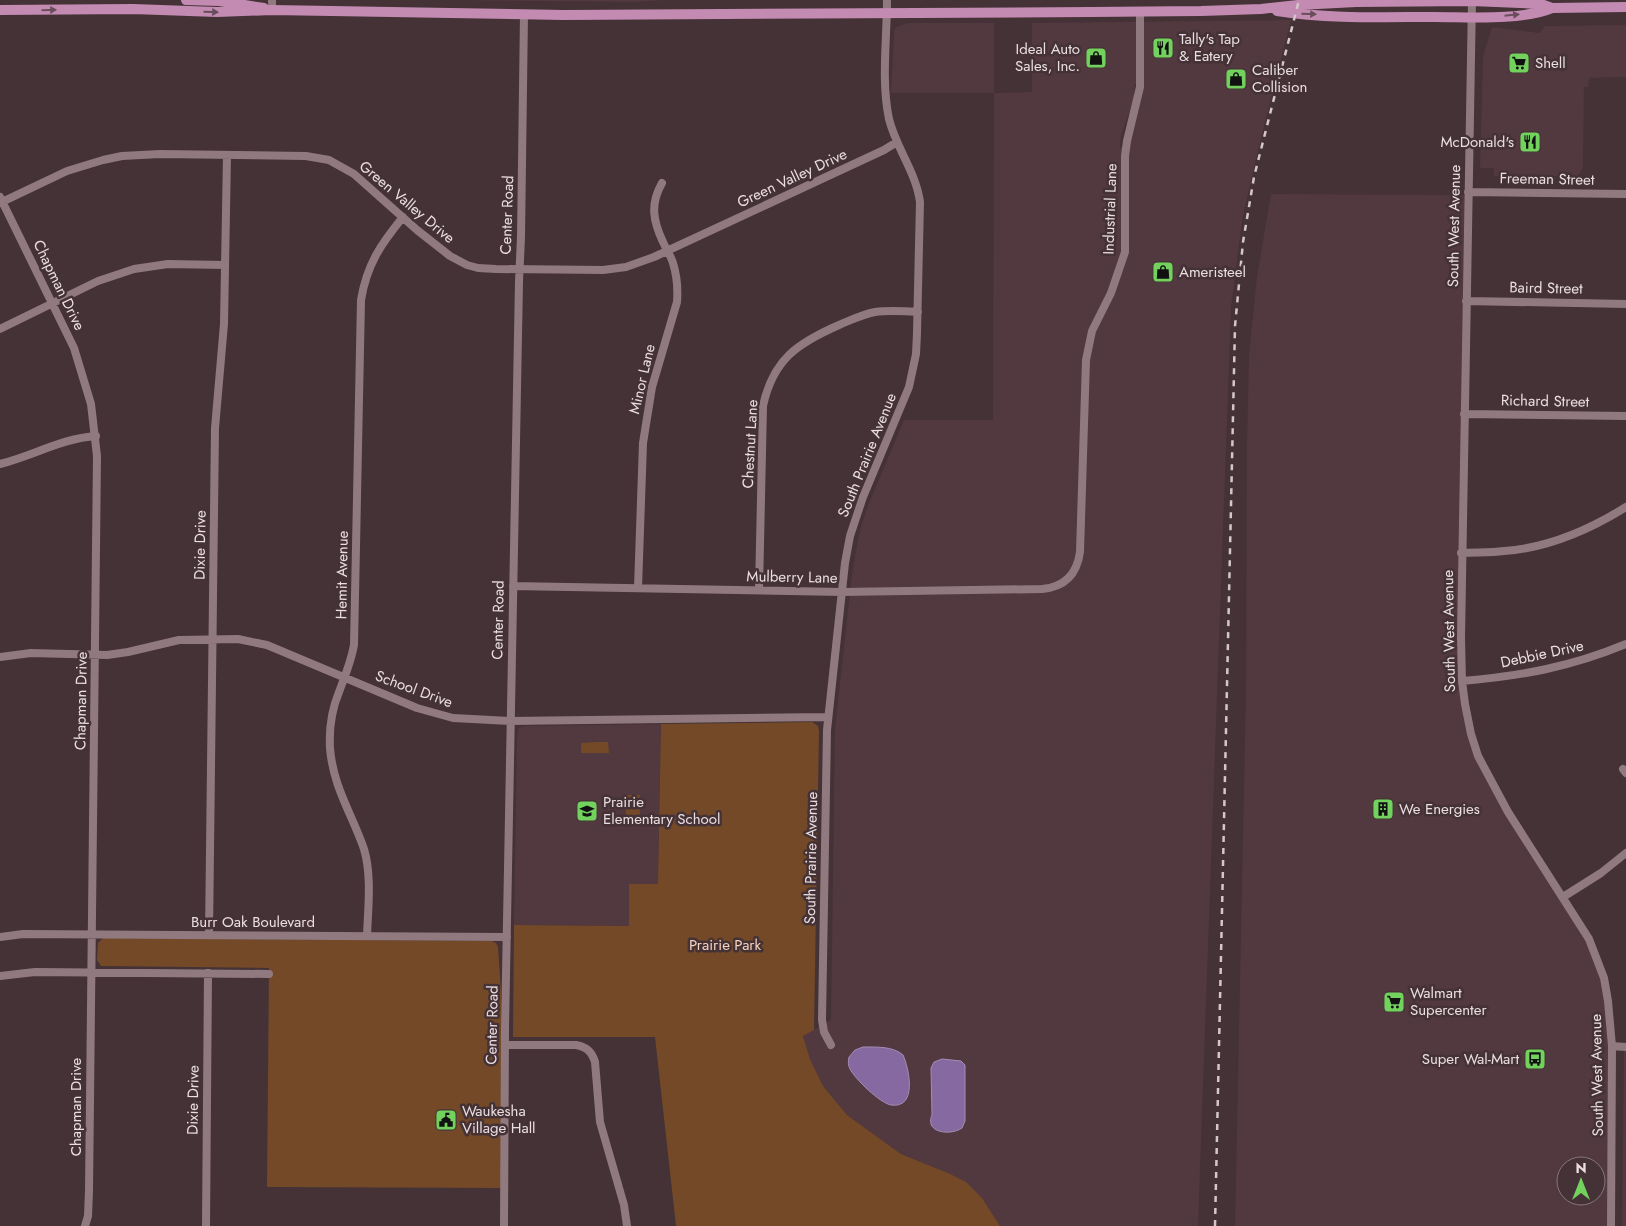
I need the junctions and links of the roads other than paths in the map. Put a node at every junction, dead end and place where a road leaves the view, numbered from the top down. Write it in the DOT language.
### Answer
graph roads {
  1 [pos="186,0"];
  2 [pos="887,0"];
  3 [pos="1472,0"];
  4 [pos="272,5"];
  5 [pos="1626,7"];
  6 [pos="1552,8"];
  7 [pos="1261,9"];
  8 [pos="0,10"];
  9 [pos="1140,11"];
  10 [pos="887,12"];
  11 [pos="524,14"];
  12 [pos="1471,17"];
  13 [pos="897,142"];
  14 [pos="227,155"];
  15 [pos="662,183"];
  16 [pos="1468,192"];
  17 [pos="1626,194"];
  18 [pos="1,201"];
  19 [pos="403,217"];
  20 [pos="668,251"];
  21 [pos="225,265"];
  22 [pos="519,269"];
  23 [pos="1466,301"];
  24 [pos="53,303"];
  25 [pos="1626,304"];
  26 [pos="918,312"];
  27 [pos="0,329"];
  28 [pos="1464,414"];
  29 [pos="1626,416"];
  30 [pos="96,436"];
  31 [pos="0,464"];
  32 [pos="1626,508"];
  33 [pos="1462,553"];
  34 [pos="1069,579"];
  35 [pos="513,586"];
  36 [pos="638,588"];
  37 [pos="759,590"];
  38 [pos="842,592"];
  39 [pos="213,639"];
  40 [pos="1626,644"];
  41 [pos="96,654"];
  42 [pos="0,656"];
  43 [pos="345,678"];
  44 [pos="1462,681"];
  45 [pos="828,717"];
  46 [pos="510,721"];
  47 [pos="1626,853"];
  48 [pos="1563,897"];
  49 [pos="92,934"];
  50 [pos="209,935"];
  51 [pos="368,936"];
  52 [pos="0,937"];
  53 [pos="507,937"];
  54 [pos="91,973"];
  55 [pos="208,974"];
  56 [pos="269,974"];
  57 [pos="0,976"];
  58 [pos="505,1045"];
  59 [pos="830,1045"];
  60 [pos="1612,1046"];
  61 [pos="1626,1047"];
  62 [pos="85,1226"];
  63 [pos="206,1226"];
  64 [pos="504,1226"];
  65 [pos="627,1226"];
  66 [pos="1611,1226"];
  1 -- 4 [label="main road"];
  2 -- 10 [label="street, South Prairie Avenue"];
  3 -- 6 [label="main road"];
  3 -- 7 [label="main road"];
  3 -- 12 [label="street, South West Avenue"];
  8 -- 4 [label="main road, one-way"];
  4 -- 11 [label="main road"];
  5 -- 6 [label="main road"];
  12 -- 6 [label="main road, one-way"];
  7 -- 9 [label="main road"];
  7 -- 12 [label="main road, one-way"];
  9 -- 10 [label="main road"];
  9 -- 34 [label="street, Industrial Lane"];
  10 -- 11 [label="main road"];
  10 -- 13 [label="street, South Prairie Avenue"];
  11 -- 22 [label="street, Center Road"];
  12 -- 16 [label="street, South West Avenue"];
  13 -- 20 [label="street, Green Valley Drive"];
  13 -- 26 [label="street, South Prairie Avenue"];
  14 -- 18 [label="street, Green Valley Drive"];
  14 -- 19 [label="street, Green Valley Drive"];
  14 -- 21 [label="street, Dixie Drive"];
  15 -- 20 [label="street, Minor Lane"];
  16 -- 17 [label="street, Freeman Street"];
  16 -- 23 [label="street, South West Avenue"];
  18 -- 24 [label="street, Chapman Drive"];
  19 -- 22 [label="street, Green Valley Drive"];
  19 -- 43 [label="street, Hemit Avenue"];
  20 -- 22 [label="street, Green Valley Drive"];
  20 -- 36 [label="street, Minor Lane"];
  21 -- 24 [label="street"];
  21 -- 39 [label="street, Dixie Drive"];
  22 -- 35 [label="street, Center Road"];
  23 -- 25 [label="street, Baird Street"];
  23 -- 28 [label="street, South West Avenue"];
  24 -- 27 [label="street"];
  24 -- 30 [label="street, Chapman Drive"];
  26 -- 37 [label="street, Chestnut Lane"];
  26 -- 38 [label="street, South Prairie Avenue"];
  28 -- 29 [label="street, Richard Street"];
  28 -- 33 [label="street, South West Avenue"];
  30 -- 31 [label="street"];
  30 -- 41 [label="street, Chapman Drive"];
  32 -- 33 [label="street"];
  33 -- 44 [label="street, South West Avenue"];
  34 -- 38 [label="street, Mulberry Lane"];
  35 -- 36 [label="street, Mulberry Lane"];
  35 -- 46 [label="street, Center Road"];
  36 -- 37 [label="street, Mulberry Lane"];
  37 -- 38 [label="street, Mulberry Lane"];
  38 -- 45 [label="street, South Prairie Avenue"];
  39 -- 41 [label="street, School Drive"];
  39 -- 43 [label="street, School Drive"];
  39 -- 50 [label="street, Dixie Drive"];
  40 -- 44 [label="street, Debbie Drive"];
  41 -- 42 [label="street, School Drive"];
  41 -- 49 [label="street, Chapman Drive"];
  43 -- 46 [label="street, School Drive"];
  43 -- 51 [label="street, Hemit Avenue"];
  44 -- 48 [label="street, South West Avenue"];
  45 -- 46 [label="street, School Drive"];
  45 -- 59 [label="street, South Prairie Avenue"];
  46 -- 53 [label="street, Center Road"];
  47 -- 48 [label="street"];
  48 -- 60 [label="street, South West Avenue"];
  49 -- 50 [label="street, Burr Oak Boulevard"];
  49 -- 52 [label="street, Burr Oak Boulevard"];
  49 -- 54 [label="street, Chapman Drive"];
  50 -- 51 [label="street, Burr Oak Boulevard"];
  51 -- 53 [label="street, Burr Oak Boulevard"];
  53 -- 58 [label="street, Center Road"];
  54 -- 55 [label="street"];
  54 -- 57 [label="street"];
  54 -- 62 [label="street, Chapman Drive"];
  55 -- 56 [label="street"];
  55 -- 63 [label="street, Dixie Drive"];
  58 -- 64 [label="street, Center Road"];
  58 -- 65 [label="street"];
  60 -- 61 [label="street"];
  60 -- 66 [label="street, South West Avenue"];
}
